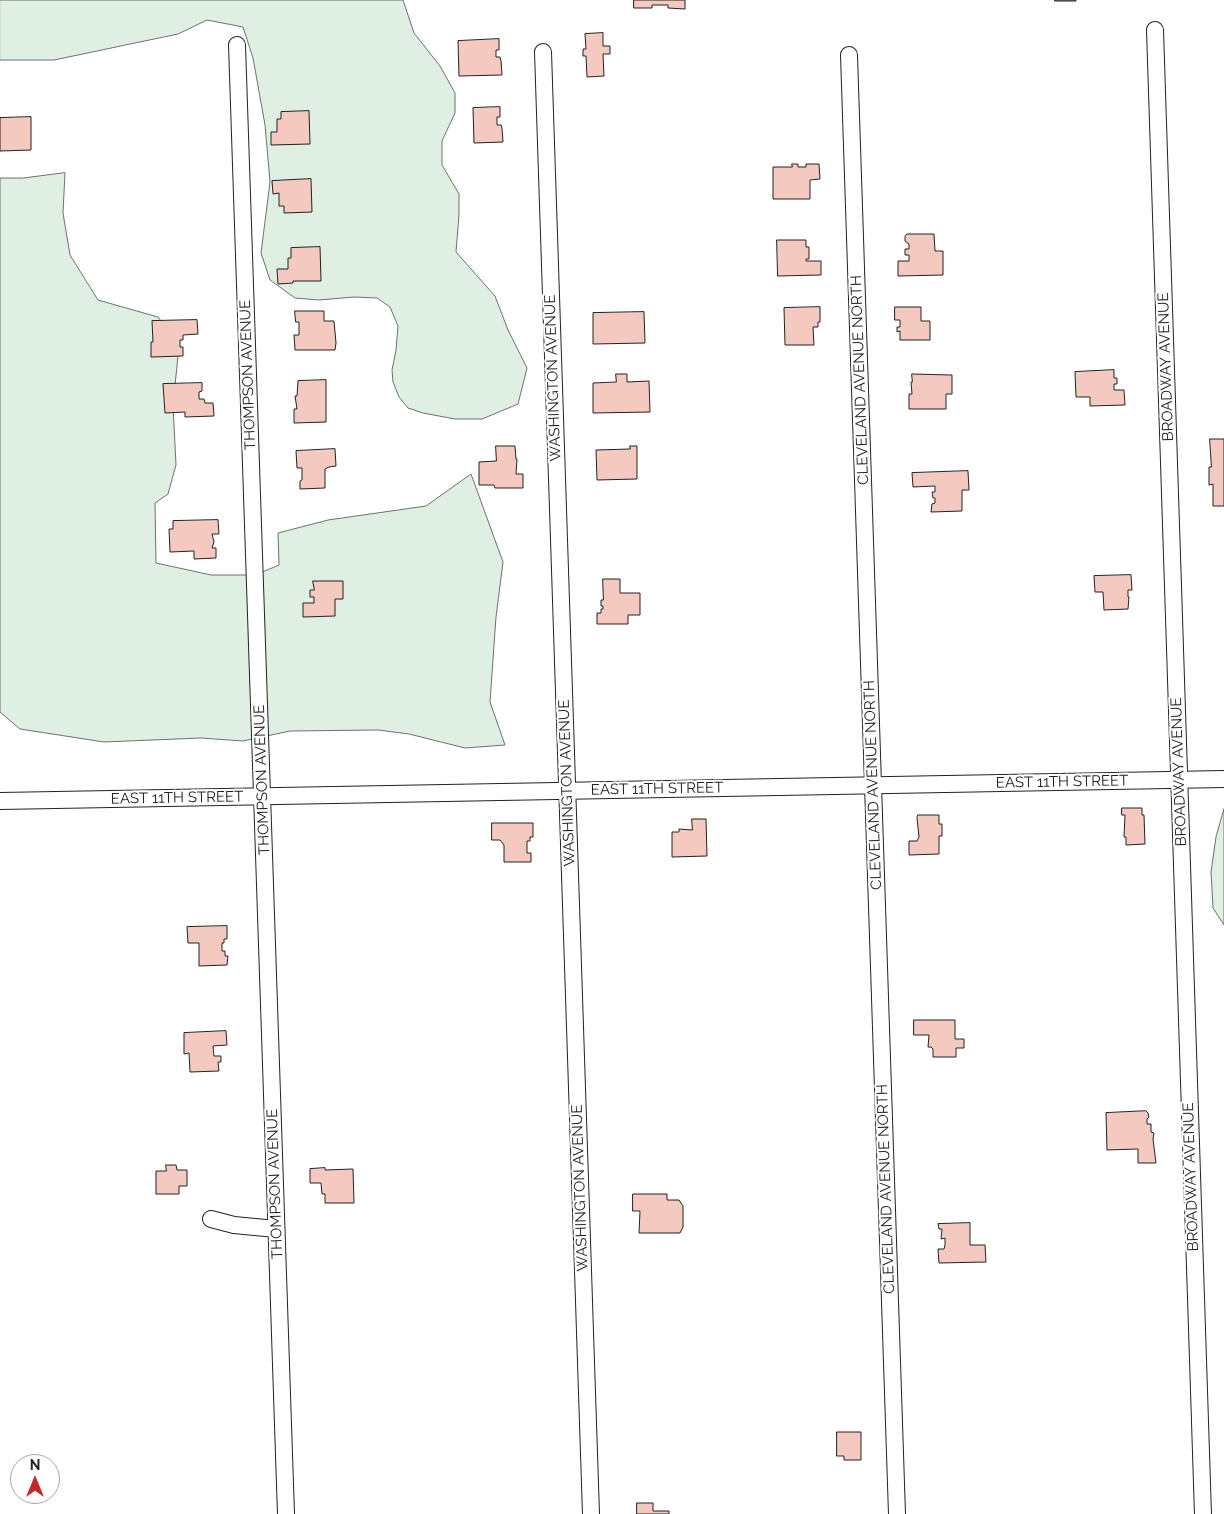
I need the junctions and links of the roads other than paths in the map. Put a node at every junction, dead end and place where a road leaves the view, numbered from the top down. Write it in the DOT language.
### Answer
graph roads {
  1 [pos="1155,30"];
  2 [pos="237,46"];
  3 [pos="543,52"];
  4 [pos="849,55"];
  5 [pos="1224,779"];
  6 [pos="1180,780"];
  7 [pos="873,785"];
  8 [pos="567,791"];
  9 [pos="262,797"];
  10 [pos="0,801"];
  11 [pos="211,1219"];
  12 [pos="276,1229"];
  13 [pos="286,1514"];
  14 [pos="591,1514"];
  15 [pos="897,1514"];
  16 [pos="1203,1514"];
  1 -- 6 [label="street, BROADWAY AVENUE"];
  2 -- 9 [label="street, THOMPSON AVENUE"];
  3 -- 8 [label="street, WASHINGTON AVENUE"];
  4 -- 7 [label="street, CLEVELAND AVENUE NORTH"];
  5 -- 6 [label="street, EAST 11TH STREET"];
  6 -- 7 [label="street, EAST 11TH STREET"];
  6 -- 16 [label="street, BROADWAY AVENUE"];
  7 -- 8 [label="street, EAST 11TH STREET"];
  7 -- 15 [label="street, CLEVELAND AVENUE NORTH"];
  8 -- 9 [label="street, EAST 11TH STREET"];
  8 -- 14 [label="street, WASHINGTON AVENUE"];
  9 -- 10 [label="street, EAST 11TH STREET"];
  9 -- 12 [label="street, THOMPSON AVENUE"];
  11 -- 12 [label="street"];
  12 -- 13 [label="street, THOMPSON AVENUE"];
}
